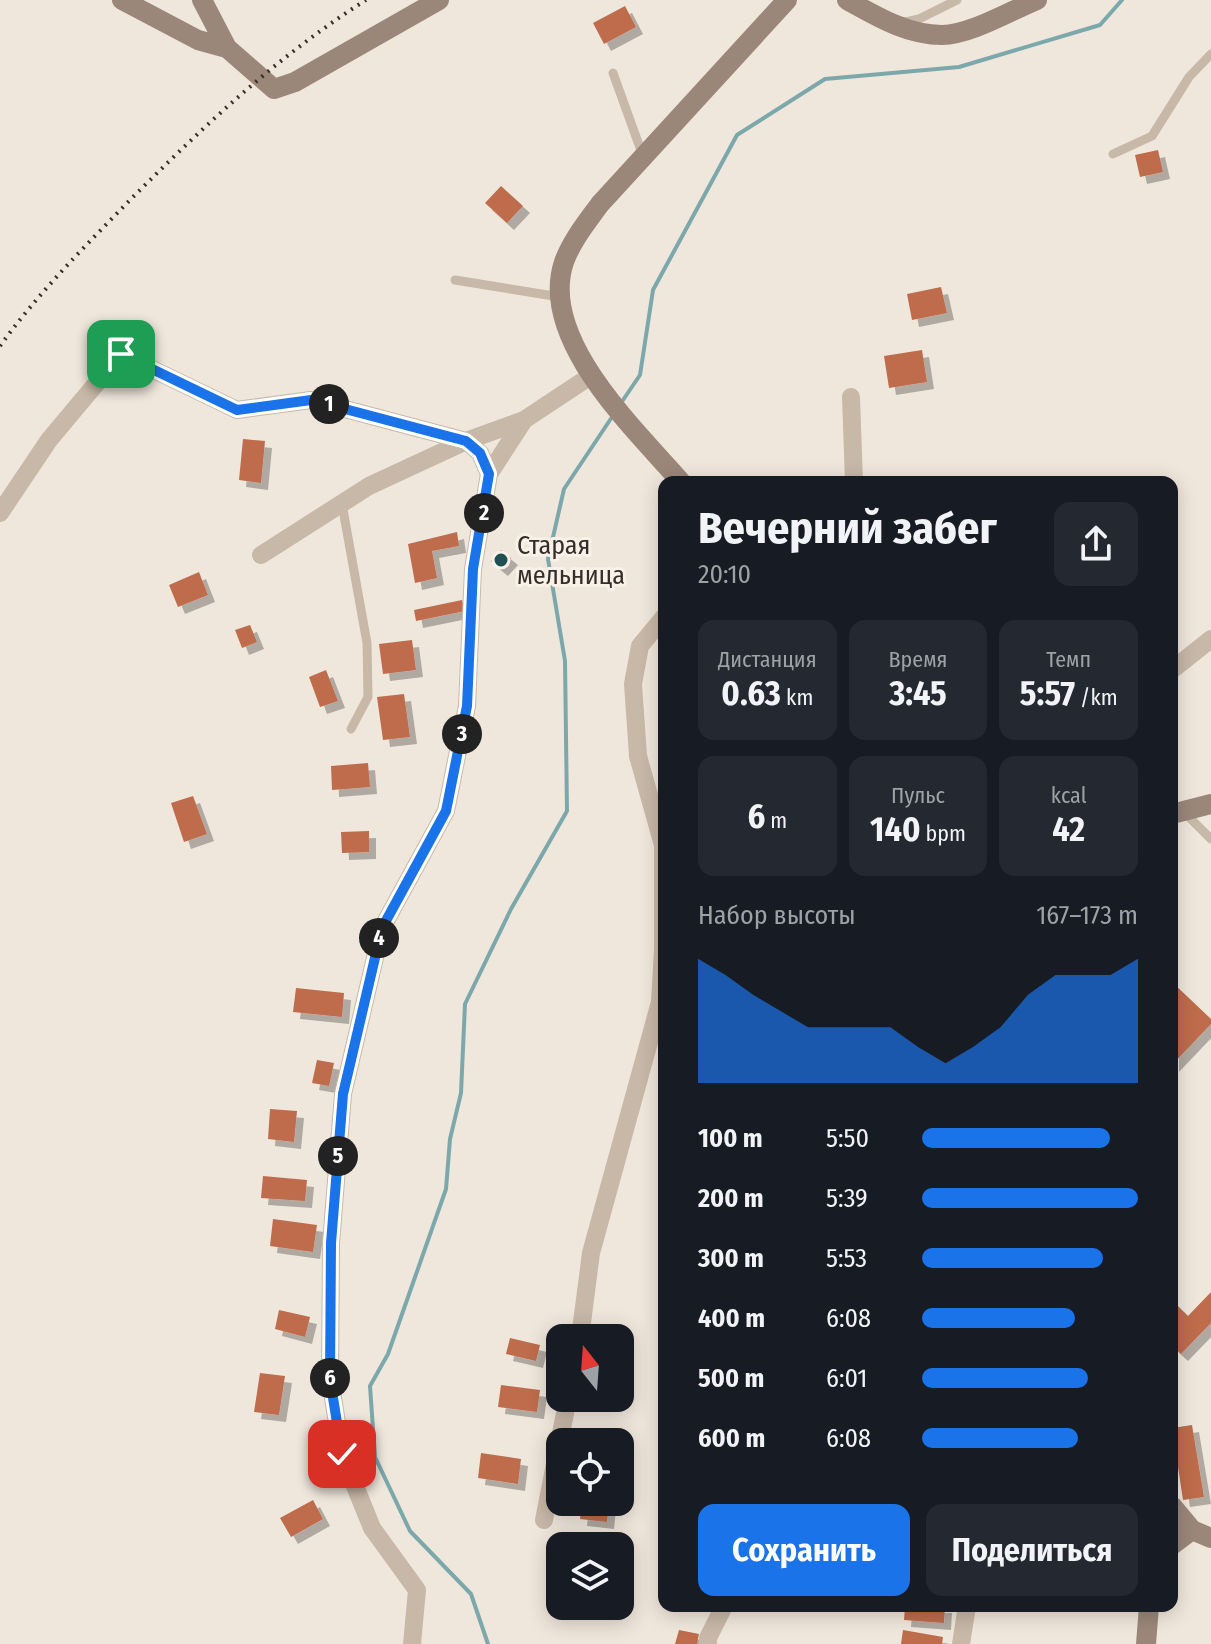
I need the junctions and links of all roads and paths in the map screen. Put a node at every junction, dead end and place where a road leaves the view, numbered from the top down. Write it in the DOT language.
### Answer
graph roads {
  1 [pos="122,0"];
  2 [pos="202,0"];
  3 [pos="439,0"];
  4 [pos="787,0"];
  5 [pos="847,0"];
  6 [pos="957,0"];
  7 [pos="1037,0"];
  8 [pos="894,25"];
  9 [pos="227,48"];
  10 [pos="1211,54"];
  11 [pos="613,73"];
  12 [pos="1113,154"];
  13 [pos="643,158"];
  14 [pos="455,280"];
  15 [pos="560,297"];
  16 [pos="592,375"];
  17 [pos="851,397"];
  18 [pos="524,420"];
  19 [pos="466,441"];
  20 [pos="489,474"];
  21 [pos="676,476"];
  22 [pos="854,476"];
  23 [pos="342,504"];
  24 [pos="0,513"];
  25 [pos="261,555"];
  26 [pos="658,624"];
  27 [pos="1211,639"];
  28 [pos="1178,665"];
  29 [pos="351,729"];
  30 [pos="1211,804"];
  31 [pos="1178,812"];
  32 [pos="658,827"];
  33 [pos="1211,839"];
  34 [pos="658,1009"];
  35 [pos="582,1324"];
  36 [pos="565,1412"];
  37 [pos="1178,1512"];
  38 [pos="544,1520"];
  39 [pos="1201,1534"];
  40 [pos="1178,1543"];
  41 [pos="721,1612"];
  42 [pos="966,1612"];
  43 [pos="1149,1612"];
  44 [pos="412,1644"];
  45 [pos="708,1644"];
  46 [pos="961,1644"];
  47 [pos="1146,1644"];
  1 -- 9 [label="street"];
  2 -- 9 [label="street"];
  3 -- 9 [label="street"];
  4 -- 13 [label="street"];
  5 -- 8 [label="street"];
  6 -- 8 [label="lane"];
  7 -- 8 [label="street"];
  10 -- 12 [label="lane"];
  11 -- 13 [label="lane"];
  13 -- 15 [label="street"];
  14 -- 15 [label="lane"];
  15 -- 16 [label="street"];
  16 -- 18 [label="street"];
  16 -- 21 [label="street"];
  17 -- 22 [label="street"];
  18 -- 19 [label="street"];
  18 -- 20 [label="street"];
  19 -- 20 [label="street"];
  19 -- 23 [label="street"];
  19 -- 24 [label="street"];
  20 -- 44 [label="street"];
  23 -- 25 [label="street"];
  23 -- 29 [label="lane"];
  26 -- 32 [label="street"];
  27 -- 28 [label="street"];
  30 -- 31 [label="street"];
  31 -- 33 [label="lane"];
  34 -- 35 [label="street"];
  36 -- 38 [label="street"];
  37 -- 39 [label="street"];
  39 -- 40 [label="street"];
  41 -- 45 [label="street"];
  42 -- 46 [label="street"];
  43 -- 47 [label="street"];
}
